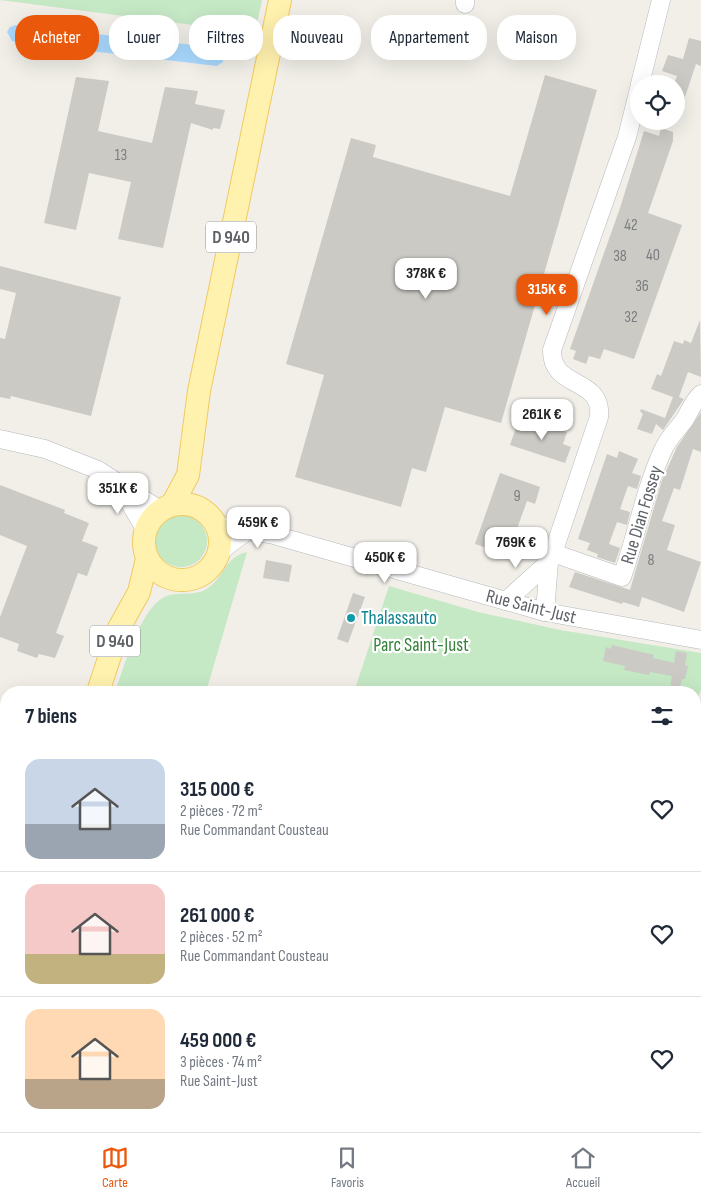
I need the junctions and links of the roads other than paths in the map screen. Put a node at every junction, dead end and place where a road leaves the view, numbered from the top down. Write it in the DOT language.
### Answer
graph roads {
  1 [pos="280,0"];
  2 [pos="661,0"];
  3 [pos="642,75"];
  4 [pos="630,125"];
  5 [pos="701,394"];
  6 [pos="0,439"];
  7 [pos="188,475"];
  8 [pos="118,484"];
  9 [pos="166,507"];
  10 [pos="200,508"];
  11 [pos="216,524"];
  12 [pos="145,529"];
  13 [pos="247,531"];
  14 [pos="219,552"];
  15 [pos="551,558"];
  16 [pos="147,559"];
  17 [pos="172,579"];
  18 [pos="139,592"];
  19 [pos="506,601"];
  20 [pos="544,612"];
  21 [pos="701,640"];
  22 [pos="100,686"];
  1 -- 7 [label="main road, D 940"];
  2 -- 3 [label="street"];
  4 -- 15 [label="street"];
  5 -- 15 [label="street, Rue Dian Fossey"];
  6 -- 8 [label="street"];
  7 -- 9 [label="main road, D 940"];
  7 -- 10 [label="main road, D 940"];
  8 -- 9 [label="street"];
  8 -- 12 [label="street"];
  9 -- 10 [label="main road"];
  9 -- 12 [label="main road"];
  10 -- 11 [label="main road"];
  11 -- 13 [label="street, Rue Saint-Just"];
  11 -- 14 [label="main road"];
  12 -- 16 [label="main road"];
  13 -- 14 [label="street"];
  13 -- 19 [label="street, Rue Saint-Just"];
  14 -- 17 [label="main road"];
  15 -- 19 [label="street"];
  15 -- 20 [label="street"];
  16 -- 17 [label="main road"];
  16 -- 18 [label="main road, D 940"];
  17 -- 18 [label="main road"];
  18 -- 22 [label="main road, D 940"];
  19 -- 20 [label="street, Rue Saint-Just"];
  20 -- 21 [label="street, Rue Saint-Just"];
}
